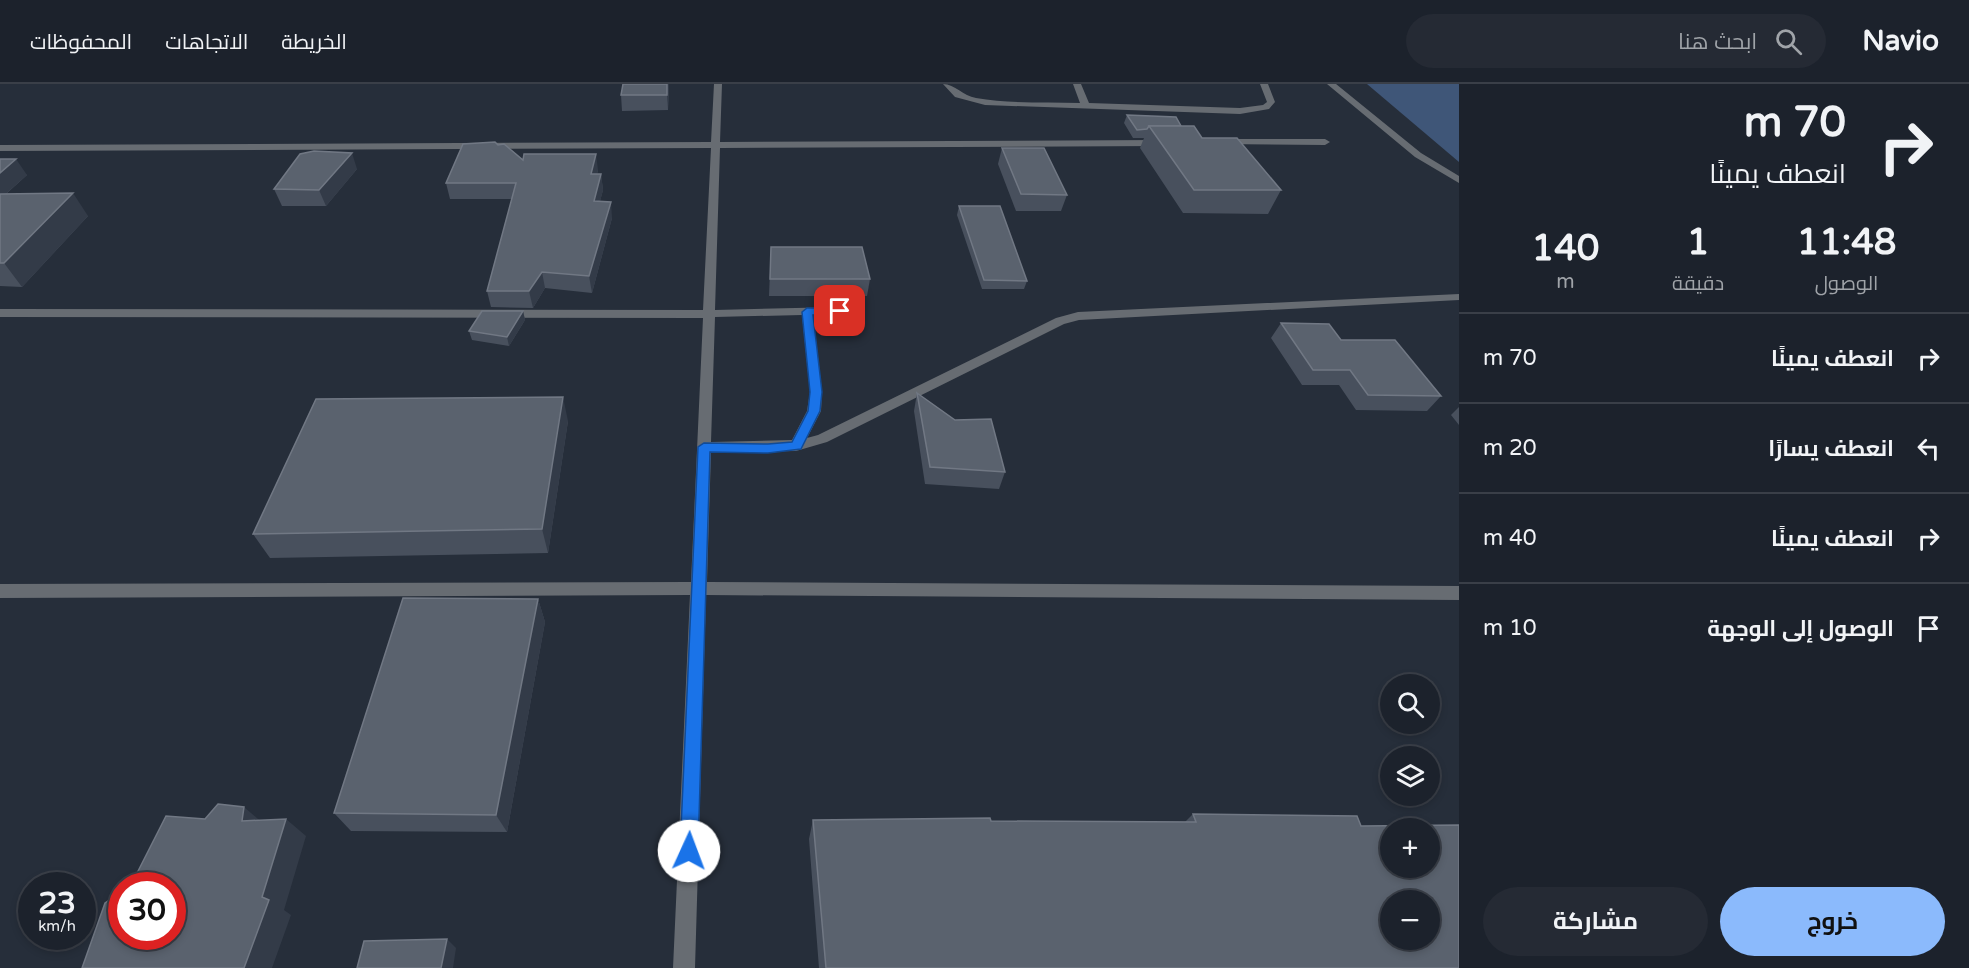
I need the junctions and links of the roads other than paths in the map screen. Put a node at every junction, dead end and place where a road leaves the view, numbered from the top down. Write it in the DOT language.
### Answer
graph roads {
  1 [pos="718,84"];
  2 [pos="947,84"];
  3 [pos="1077,84"];
  4 [pos="1264,84"];
  5 [pos="1330,84"];
  6 [pos="1085,105"];
  7 [pos="1170,142"];
  8 [pos="1206,142"];
  9 [pos="1325,142"];
  10 [pos="715,144"];
  11 [pos="0,148"];
  12 [pos="1459,180"];
  13 [pos="1459,297"];
  14 [pos="840,311"];
  15 [pos="807,312"];
  16 [pos="0,313"];
  17 [pos="709,314"];
  18 [pos="796,446"];
  19 [pos="704,447"];
  20 [pos="699,588"];
  21 [pos="0,591"];
  22 [pos="1459,592"];
  23 [pos="684,968"];
  1 -- 10 [label="street"];
  2 -- 6 [label="street"];
  3 -- 6 [label="street"];
  4 -- 6 [label="street"];
  5 -- 12 [label="street"];
  7 -- 10 [label="street"];
  8 -- 9 [label="street"];
  10 -- 11 [label="street"];
  10 -- 17 [label="street"];
  13 -- 18 [label="street"];
  14 -- 15 [label="street"];
  15 -- 17 [label="street"];
  15 -- 18 [label="street"];
  16 -- 17 [label="street"];
  17 -- 19 [label="street"];
  18 -- 19 [label="street"];
  19 -- 20 [label="street"];
  20 -- 21 [label="street"];
  20 -- 22 [label="street"];
  20 -- 23 [label="street"];
}
